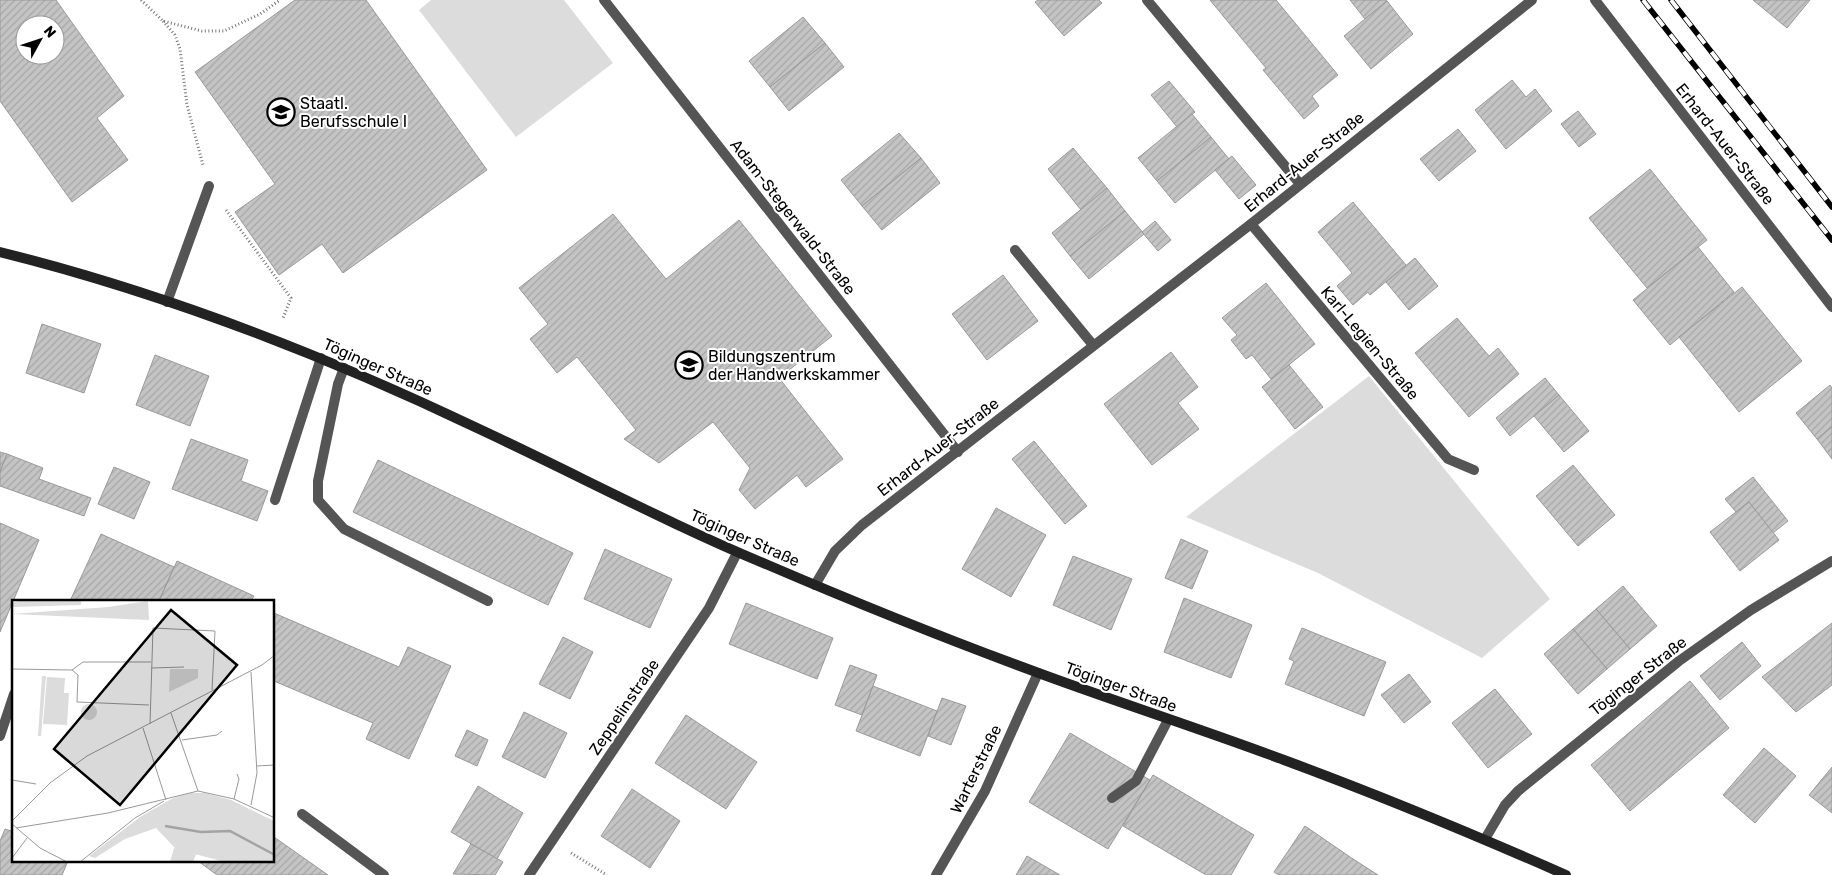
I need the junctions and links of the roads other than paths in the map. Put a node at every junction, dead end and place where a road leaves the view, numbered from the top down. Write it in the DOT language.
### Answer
graph roads {
  1 [pos="604,0"];
  2 [pos="1147,0"];
  3 [pos="1532,0"];
  4 [pos="1595,0"];
  5 [pos="1300,184"];
  6 [pos="209,186"];
  7 [pos="1251,224"];
  8 [pos="1015,250"];
  9 [pos="0,252"];
  10 [pos="167,302"];
  11 [pos="1832,306"];
  12 [pos="1093,345"];
  13 [pos="321,358"];
  14 [pos="344,368"];
  15 [pos="958,452"];
  16 [pos="1474,470"];
  17 [pos="275,500"];
  18 [pos="738,553"];
  19 [pos="1832,561"];
  20 [pos="814,585"];
  21 [pos="488,601"];
  22 [pos="1038,673"];
  23 [pos="12,700"];
  24 [pos="1168,720"];
  25 [pos="0,736"];
  26 [pos="1112,798"];
  27 [pos="302,814"];
  28 [pos="1485,839"];
  29 [pos="384,875"];
  30 [pos="529,875"];
  31 [pos="936,875"];
  32 [pos="1566,875"];
  1 -- 15 [label="street, Adam-Stegerwald-Straße"];
  2 -- 5 [label="street"];
  3 -- 5 [label="street, Erhard-Auer-Straße"];
  4 -- 11 [label="street, Erhard-Auer-Straße"];
  5 -- 7 [label="street, Erhard-Auer-Straße"];
  6 -- 10 [label="street"];
  7 -- 12 [label="street, Erhard-Auer-Straße"];
  7 -- 16 [label="street, Karl-Legien-Straße"];
  8 -- 12 [label="street"];
  9 -- 10 [label="street, Töginger Straße"];
  10 -- 13 [label="street, Töginger Straße"];
  12 -- 15 [label="street, Erhard-Auer-Straße"];
  13 -- 14 [label="street, Töginger Straße"];
  13 -- 17 [label="street"];
  14 -- 18 [label="street, Töginger Straße"];
  14 -- 21 [label="street"];
  15 -- 20 [label="street, Erhard-Auer-Straße"];
  18 -- 20 [label="street, Töginger Straße"];
  18 -- 30 [label="street, Zeppelinstraße"];
  19 -- 28 [label="street, Töginger Straße"];
  20 -- 22 [label="street, Töginger Straße"];
  22 -- 24 [label="street, Töginger Straße"];
  22 -- 31 [label="street, Warterstraße"];
  23 -- 25 [label="street"];
  24 -- 26 [label="street"];
  24 -- 28 [label="street, Töginger Straße"];
  27 -- 29 [label="street"];
  28 -- 32 [label="street, Töginger Straße"];
}
